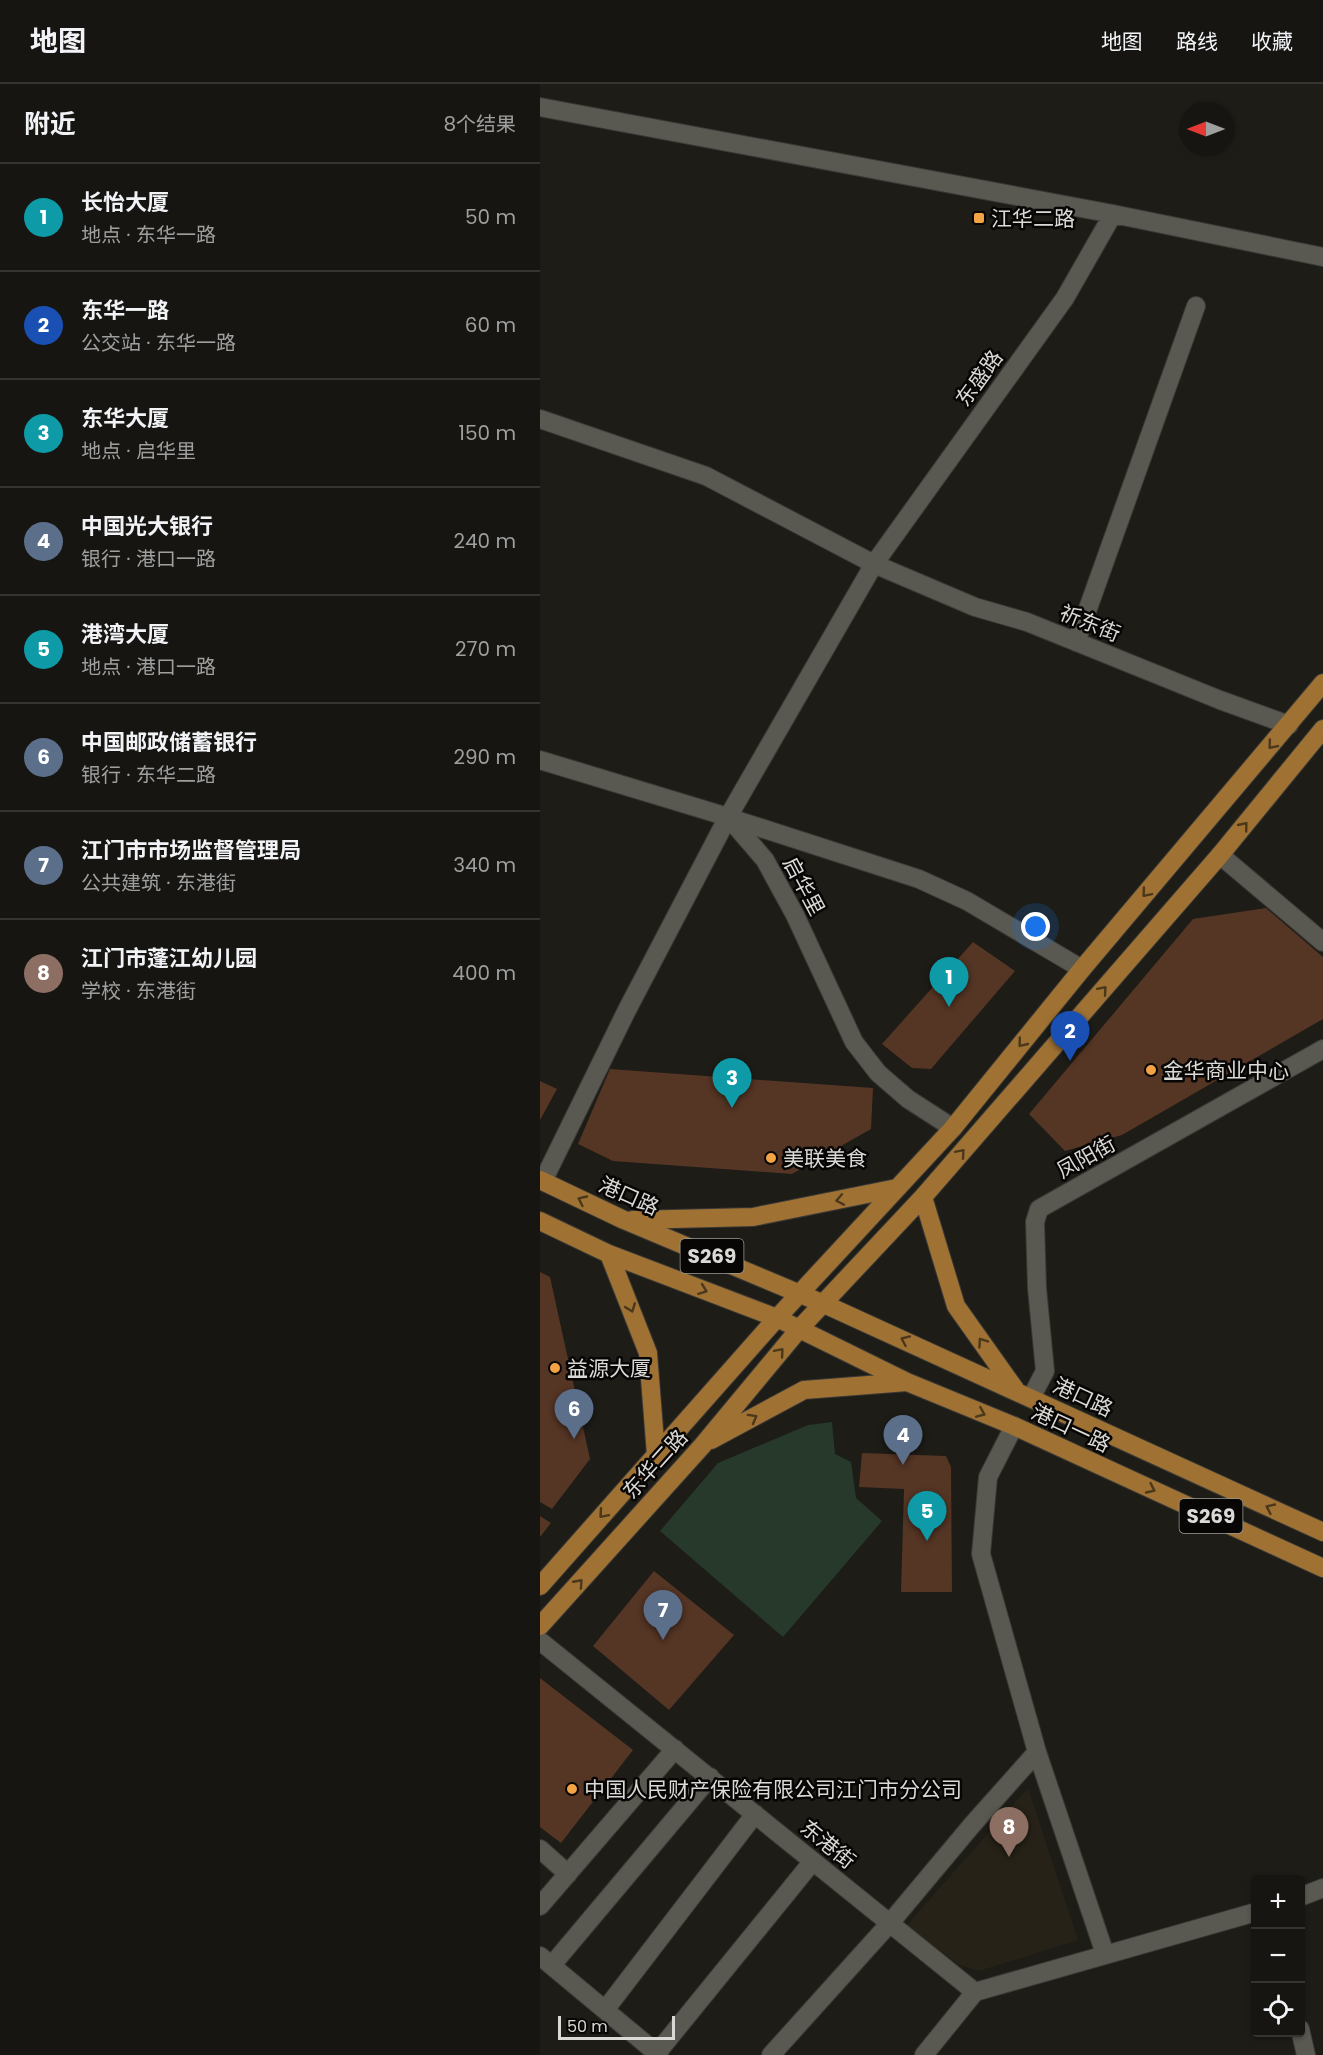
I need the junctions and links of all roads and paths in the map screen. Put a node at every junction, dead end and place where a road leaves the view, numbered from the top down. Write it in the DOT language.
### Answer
graph roads {
  1 [pos="540,107"];
  2 [pos="1113,214"];
  3 [pos="1323,257"];
  4 [pos="1196,306"];
  5 [pos="540,419"];
  6 [pos="874,564"];
  7 [pos="1076,642"];
  8 [pos="1323,683"];
  9 [pos="1289,725"];
  10 [pos="1323,729"];
  11 [pos="540,760"];
  12 [pos="728,817"];
  13 [pos="1220,855"];
  14 [pos="1323,942"];
  15 [pos="1082,969"];
  16 [pos="1323,1049"];
  17 [pos="953,1128"];
  18 [pos="541,1180"];
  19 [pos="897,1188"];
  20 [pos="923,1197"];
  21 [pos="624,1220"];
  22 [pos="540,1221"];
  23 [pos="564,1232"];
  24 [pos="540,1234"];
  25 [pos="609,1254"];
  26 [pos="800,1293"];
  27 [pos="824,1304"];
  28 [pos="777,1318"];
  29 [pos="800,1328"];
  30 [pos="907,1382"];
  31 [pos="1023,1394"];
  32 [pos="1014,1426"];
  33 [pos="1114,1436"];
  34 [pos="702,1446"];
  35 [pos="656,1455"];
  36 [pos="1098,1465"];
  37 [pos="1323,1533"];
  38 [pos="1323,1568"];
  39 [pos="540,1586"];
  40 [pos="540,1626"];
  41 [pos="540,1641"];
  42 [pos="675,1749"];
  43 [pos="1037,1752"];
  44 [pos="710,1777"];
  45 [pos="755,1814"];
  46 [pos="540,1849"];
  47 [pos="813,1861"];
  48 [pos="568,1874"];
  49 [pos="1323,1888"];
  50 [pos="1305,1894"];
  51 [pos="540,1906"];
  52 [pos="1251,1913"];
  53 [pos="890,1923"];
  54 [pos="1105,1954"];
  55 [pos="546,1960"];
  56 [pos="975,1992"];
  57 [pos="605,2010"];
  58 [pos="1302,2037"];
  59 [pos="658,2054"];
  60 [pos="771,2055"];
  61 [pos="924,2055"];
  62 [pos="1306,2055"];
  1 -- 2 [label="street"];
  2 -- 3 [label="street"];
  2 -- 6 [label="street, 东盛路"];
  4 -- 7 [label="street"];
  5 -- 6 [label="street, 祈东街"];
  6 -- 7 [label="street, 祈东街"];
  6 -- 12 [label="street, 东盛路"];
  7 -- 9 [label="street, 祈东街"];
  8 -- 9 [label="main road, 东华二路"];
  9 -- 15 [label="main road, 东华二路, one-way"];
  13 -- 10 [label="main road, 东华二路, one-way"];
  11 -- 12 [label="street"];
  12 -- 15 [label="street"];
  12 -- 17 [label="street, 启华里"];
  12 -- 18 [label="street, 东盛路"];
  13 -- 14 [label="street"];
  20 -- 13 [label="main road, 东华二路, one-way"];
  15 -- 17 [label="main road, 东华二路, one-way"];
  16 -- 31 [label="street, 凤阳街"];
  17 -- 19 [label="main road, 东华二路"];
  21 -- 18 [label="main road, 港口路 / S269, one-way"];
  19 -- 21 [label="main road, one-way"];
  19 -- 26 [label="main road, 东华二路"];
  20 -- 27 [label="main road, 东华二路"];
  31 -- 20 [label="main road, one-way"];
  21 -- 26 [label="main road, 港口路 / S269"];
  22 -- 23 [label="main road, S269"];
  23 -- 24 [label="main road"];
  23 -- 25 [label="main road, S269"];
  25 -- 28 [label="main road, S269, one-way"];
  25 -- 35 [label="main road, one-way"];
  26 -- 27 [label="main road, S269"];
  26 -- 28 [label="main road, 东华二路"];
  27 -- 29 [label="main road, 东华二路"];
  31 -- 27 [label="main road, 港口路 / S269, one-way"];
  28 -- 29 [label="main road, S269"];
  28 -- 35 [label="main road, 东华二路"];
  29 -- 30 [label="main road, 港口一路 / S269"];
  34 -- 29 [label="main road, 东华二路, one-way"];
  30 -- 32 [label="main road, 港口一路 / S269, one-way"];
  34 -- 30 [label="main road, one-way"];
  31 -- 33 [label="main road, 港口路 / S269"];
  32 -- 36 [label="main road, 港口一路 / S269"];
  32 -- 43 [label="street"];
  33 -- 36 [label="main road"];
  37 -- 33 [label="main road, 港口路 / S269, one-way"];
  40 -- 34 [label="main road, 东华二路, one-way"];
  35 -- 39 [label="main road, 东华二路, one-way"];
  36 -- 38 [label="main road, 港口一路 / S269, one-way"];
  41 -- 42 [label="street, 东港街"];
  42 -- 44 [label="street, 东港街"];
  42 -- 48 [label="street"];
  43 -- 53 [label="street"];
  43 -- 54 [label="street"];
  44 -- 45 [label="street, 东港街"];
  44 -- 55 [label="street"];
  45 -- 47 [label="street, 东港街"];
  45 -- 57 [label="street"];
  46 -- 48 [label="street"];
  47 -- 53 [label="street, 东港街"];
  47 -- 59 [label="street"];
  48 -- 51 [label="street"];
  49 -- 50 [label="street"];
  52 -- 54 [label="street"];
  53 -- 56 [label="street, 东港街"];
  53 -- 60 [label="street"];
  54 -- 56 [label="street"];
  55 -- 57 [label="street"];
  56 -- 61 [label="street"];
  57 -- 59 [label="street"];
  58 -- 62 [label="street"];
}
